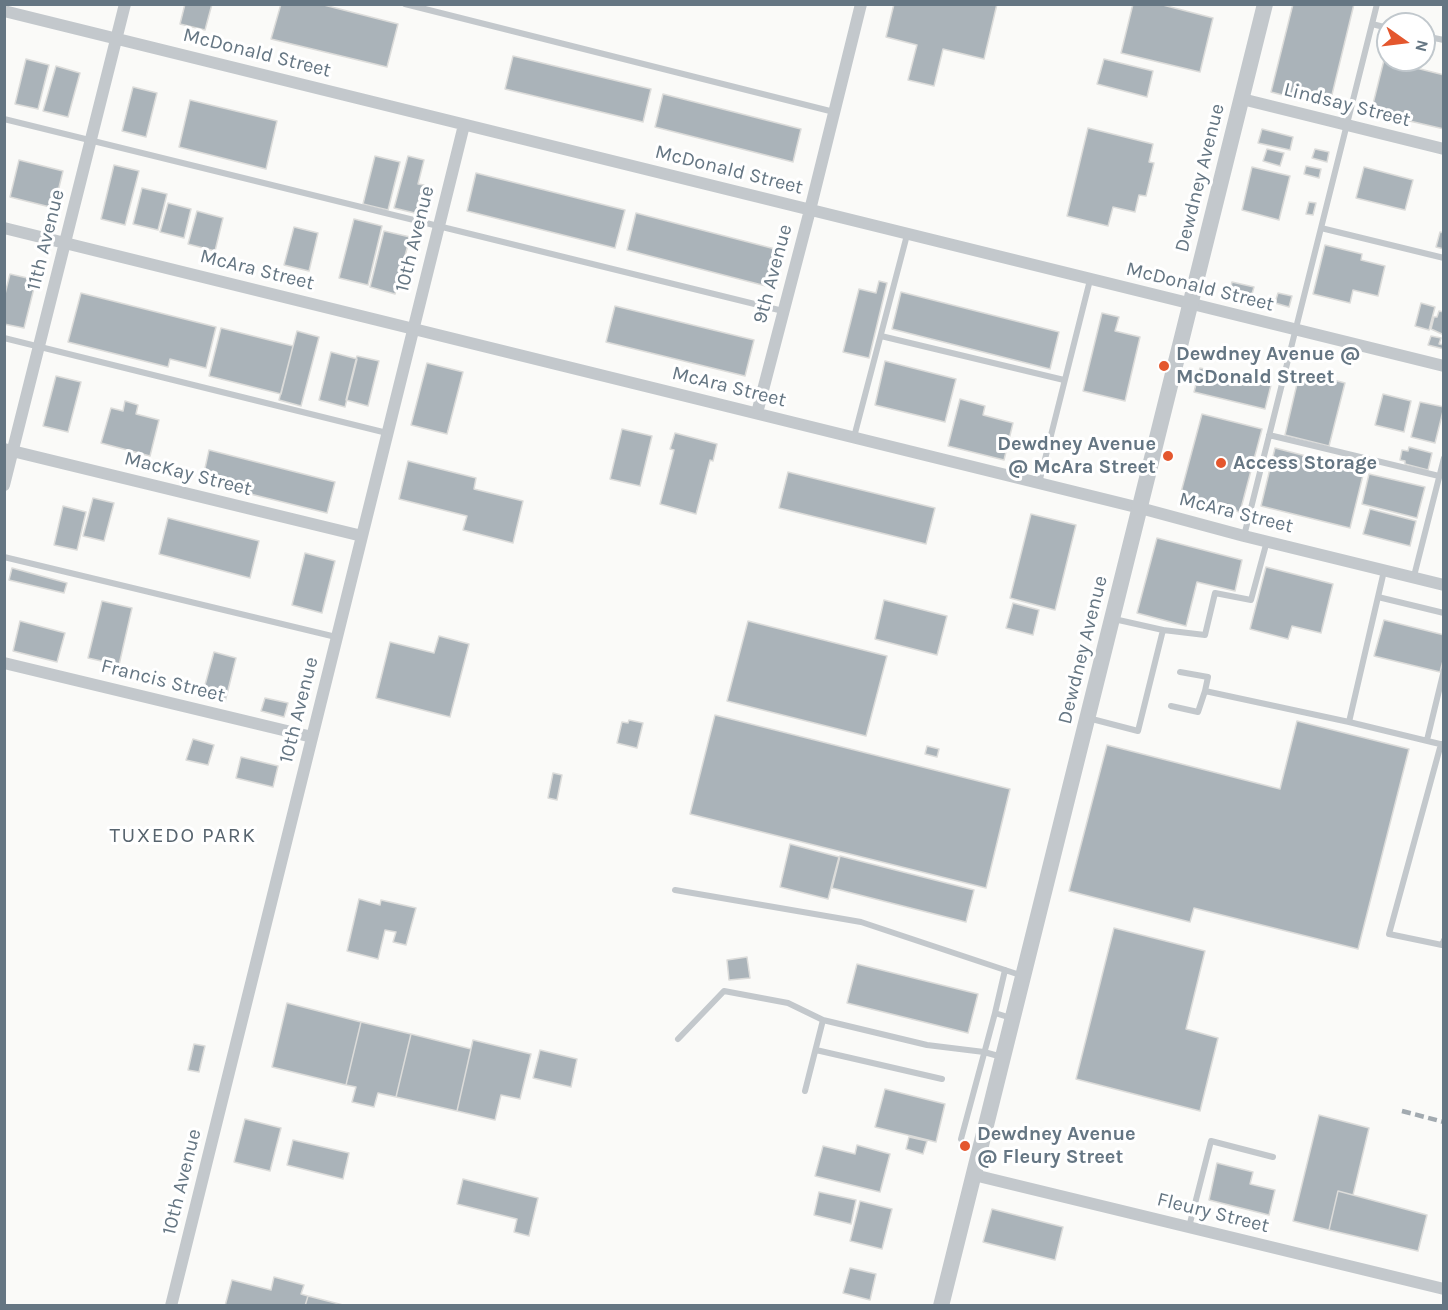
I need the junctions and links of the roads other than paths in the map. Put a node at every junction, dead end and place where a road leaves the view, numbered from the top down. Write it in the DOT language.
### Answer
graph roads {
  1 [pos="125,4"];
  2 [pos="405,4"];
  3 [pos="861,4"];
  4 [pos="1265,4"];
  5 [pos="1377,4"];
  6 [pos="4,11"];
  7 [pos="1372,24"];
  8 [pos="1376,25"];
  9 [pos="117,39"];
  10 [pos="1242,99"];
  11 [pos="834,112"];
  12 [pos="4,118"];
  13 [pos="464,125"];
  14 [pos="1347,125"];
  15 [pos="91,141"];
  16 [pos="1443,149"];
  17 [pos="810,210"];
  18 [pos="438,225"];
  19 [pos="4,228"];
  20 [pos="1321,228"];
  21 [pos="908,235"];
  22 [pos="65,243"];
  23 [pos="1443,258"];
  24 [pos="1090,280"];
  25 [pos="1190,305"];
  26 [pos="783,311"];
  27 [pos="413,329"];
  28 [pos="1296,331"];
  29 [pos="881,336"];
  30 [pos="4,338"];
  31 [pos="39,346"];
  32 [pos="1443,366"];
  33 [pos="1064,381"];
  34 [pos="757,413"];
  35 [pos="387,433"];
  36 [pos="1269,435"];
  37 [pos="854,438"];
  38 [pos="9,450"];
  39 [pos="1443,458"];
  40 [pos="1439,476"];
  41 [pos="1039,483"];
  42 [pos="4,484"];
  43 [pos="1140,508"];
  44 [pos="362,536"];
  45 [pos="1244,536"];
  46 [pos="1268,541"];
  47 [pos="4,557"];
  48 [pos="1384,571"];
  49 [pos="1414,576"];
  50 [pos="1443,585"];
  51 [pos="1378,597"];
  52 [pos="1443,613"];
  53 [pos="1112,618"];
  54 [pos="1163,630"];
  55 [pos="337,637"];
  56 [pos="4,663"];
  57 [pos="1443,670"];
  58 [pos="1180,672"];
  59 [pos="1205,691"];
  60 [pos="1171,706"];
  61 [pos="1088,718"];
  62 [pos="1349,722"];
  63 [pos="312,737"];
  64 [pos="1427,740"];
  65 [pos="1442,744"];
  66 [pos="675,890"];
  67 [pos="1443,940"];
  68 [pos="1005,970"];
  69 [pos="1023,976"];
  70 [pos="994,1013"];
  71 [pos="1013,1019"];
  72 [pos="823,1020"];
  73 [pos="678,1039"];
  74 [pos="816,1050"];
  75 [pos="984,1052"];
  76 [pos="1003,1057"];
  77 [pos="942,1079"];
  78 [pos="805,1090"];
  79 [pos="961,1139"];
  80 [pos="1273,1157"];
  81 [pos="974,1175"];
  82 [pos="1189,1227"];
  83 [pos="1443,1288"];
  84 [pos="171,1305"];
  85 [pos="941,1305"];
  1 -- 9 [label="street, 11th Avenue"];
  2 -- 11 [label="lane"];
  3 -- 11 [label="street, 9th Avenue"];
  4 -- 10 [label="street, Dewdney Avenue"];
  5 -- 7 [label="lane"];
  6 -- 9 [label="street, McDonald Street"];
  7 -- 8 [label="lane"];
  7 -- 14 [label="lane"];
  9 -- 13 [label="street, McDonald Street"];
  9 -- 15 [label="street, 11th Avenue"];
  10 -- 14 [label="street, Lindsay Street"];
  10 -- 25 [label="street, Dewdney Avenue"];
  11 -- 17 [label="street, 9th Avenue"];
  12 -- 15 [label="lane"];
  13 -- 17 [label="street, McDonald Street"];
  13 -- 18 [label="street, 10th Avenue"];
  14 -- 16 [label="street, Lindsay Street"];
  14 -- 20 [label="lane"];
  15 -- 18 [label="lane"];
  15 -- 22 [label="street, 11th Avenue"];
  17 -- 21 [label="street, McDonald Street"];
  17 -- 26 [label="street, 9th Avenue"];
  18 -- 26 [label="lane"];
  18 -- 27 [label="street, 10th Avenue"];
  19 -- 22 [label="street, McAra Street"];
  20 -- 23 [label="lane"];
  20 -- 28 [label="lane"];
  21 -- 24 [label="street, McDonald Street"];
  21 -- 29 [label="lane"];
  22 -- 27 [label="street, McAra Street"];
  22 -- 31 [label="street, 11th Avenue"];
  24 -- 25 [label="street, McDonald Street"];
  24 -- 33 [label="lane"];
  25 -- 28 [label="street, McDonald Street"];
  25 -- 43 [label="street, Dewdney Avenue"];
  26 -- 34 [label="street, 9th Avenue"];
  27 -- 34 [label="street, McAra Street"];
  27 -- 35 [label="street, 10th Avenue"];
  28 -- 32 [label="street, McDonald Street"];
  28 -- 36 [label="lane"];
  29 -- 33 [label="lane"];
  29 -- 37 [label="lane"];
  30 -- 31 [label="lane"];
  31 -- 35 [label="lane"];
  31 -- 38 [label="street, 11th Avenue"];
  33 -- 41 [label="lane"];
  34 -- 37 [label="street, McAra Street"];
  35 -- 44 [label="street, 10th Avenue"];
  36 -- 40 [label="lane"];
  36 -- 45 [label="lane"];
  37 -- 41 [label="street, McAra Street"];
  38 -- 42 [label="street, 11th Avenue"];
  38 -- 44 [label="street, MacKay Street"];
  39 -- 40 [label="lane"];
  40 -- 49 [label="lane"];
  41 -- 43 [label="street, McAra Street"];
  43 -- 45 [label="street, McAra Street"];
  43 -- 53 [label="street, Dewdney Avenue"];
  44 -- 55 [label="street, 10th Avenue"];
  45 -- 46 [label="street, McAra Street"];
  46 -- 48 [label="street, McAra Street"];
  46 -- 54 [label="lane"];
  47 -- 55 [label="lane"];
  48 -- 49 [label="street, McAra Street"];
  48 -- 51 [label="lane"];
  49 -- 50 [label="street, McAra Street"];
  51 -- 52 [label="lane"];
  51 -- 62 [label="lane"];
  53 -- 54 [label="lane"];
  53 -- 61 [label="street, Dewdney Avenue"];
  54 -- 61 [label="lane"];
  55 -- 63 [label="street, 10th Avenue"];
  56 -- 63 [label="street, Francis Street"];
  57 -- 64 [label="lane"];
  58 -- 59 [label="lane"];
  59 -- 60 [label="lane"];
  59 -- 62 [label="lane"];
  61 -- 69 [label="street, Dewdney Avenue"];
  62 -- 64 [label="lane"];
  63 -- 84 [label="street, 10th Avenue"];
  64 -- 65 [label="lane"];
  65 -- 67 [label="lane"];
  66 -- 68 [label="lane"];
  68 -- 69 [label="lane"];
  68 -- 70 [label="lane"];
  69 -- 71 [label="street, Dewdney Avenue"];
  70 -- 71 [label="lane"];
  70 -- 75 [label="lane"];
  71 -- 76 [label="street, Dewdney Avenue"];
  72 -- 73 [label="lane"];
  72 -- 74 [label="lane"];
  72 -- 75 [label="lane"];
  74 -- 77 [label="lane"];
  74 -- 78 [label="lane"];
  75 -- 76 [label="lane"];
  75 -- 79 [label="lane"];
  76 -- 81 [label="street, Dewdney Avenue"];
  80 -- 82 [label="lane"];
  81 -- 82 [label="street, Fleury Street"];
  81 -- 85 [label="street, Dewdney Avenue"];
  82 -- 83 [label="street, Fleury Street"];
}
